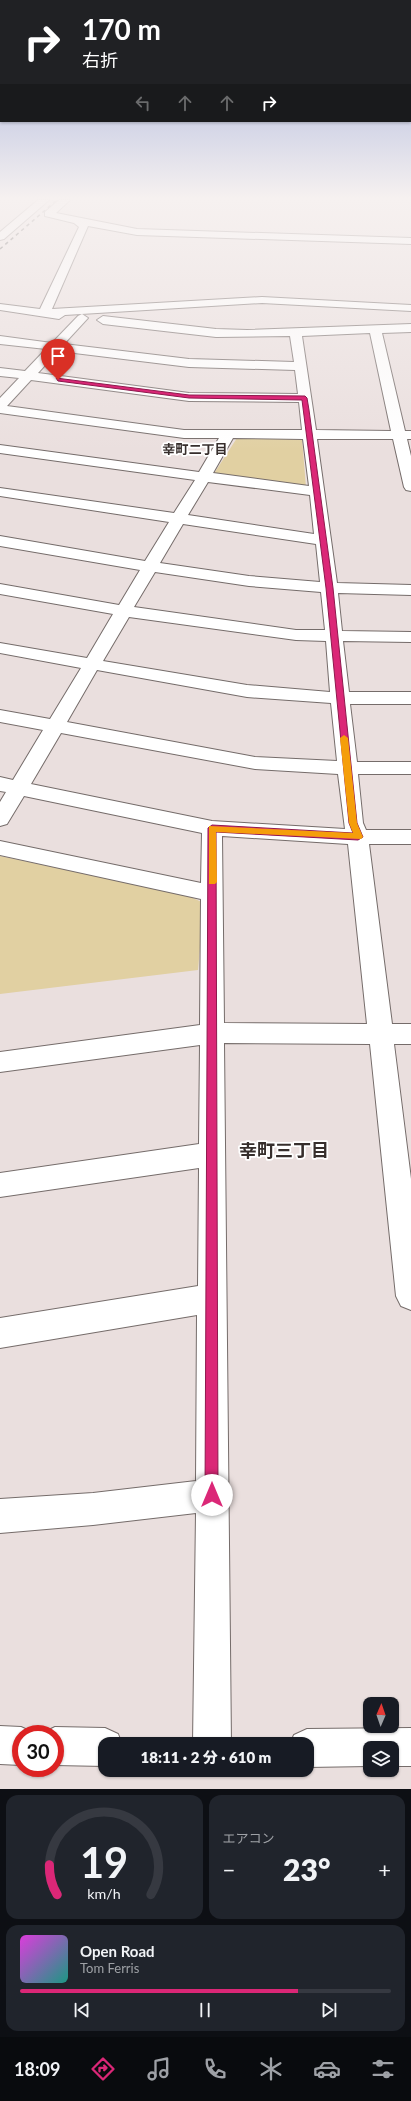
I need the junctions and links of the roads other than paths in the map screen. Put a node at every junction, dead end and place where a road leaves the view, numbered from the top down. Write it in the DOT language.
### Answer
graph roads {
  1 [pos="59,283"];
  2 [pos="0,307"];
  3 [pos="411,308"];
  4 [pos="44,313"];
  5 [pos="82,318"];
  6 [pos="411,328"];
  7 [pos="375,329"];
  8 [pos="295,332"];
  9 [pos="0,340"];
  10 [pos="55,346"];
  11 [pos="301,366"];
  12 [pos="0,372"];
  13 [pos="28,376"];
  14 [pos="305,398"];
  15 [pos="0,408"];
  16 [pos="229,434"];
  17 [pos="310,434"];
  18 [pos="405,435"];
  19 [pos="0,449"];
  20 [pos="204,478"];
  21 [pos="411,487"];
  22 [pos="0,492"];
  23 [pos="318,492"];
  24 [pos="180,519"];
  25 [pos="323,540"];
  26 [pos="0,541"];
  27 [pos="152,567"];
  28 [pos="329,588"];
  29 [pos="0,589"];
  30 [pos="411,590"];
  31 [pos="125,611"];
  32 [pos="334,637"];
  33 [pos="411,637"];
  34 [pos="0,648"];
  35 [pos="93,664"];
  36 [pos="340,698"];
  37 [pos="411,698"];
  38 [pos="0,716"];
  39 [pos="55,726"];
  40 [pos="347,768"];
  41 [pos="411,768"];
  42 [pos="9,786"];
  43 [pos="0,819"];
  44 [pos="212,828"];
  45 [pos="358,837"];
  46 [pos="411,837"];
  47 [pos="0,848"];
  48 [pos="212,893"];
  49 [pos="212,1033"];
  50 [pos="381,1034"];
  51 [pos="411,1034"];
  52 [pos="0,1062"];
  53 [pos="212,1154"];
  54 [pos="0,1185"];
  55 [pos="411,1296"];
  56 [pos="212,1298"];
  57 [pos="0,1333"];
  58 [pos="212,1495"];
  59 [pos="0,1516"];
  60 [pos="212,1737"];
  61 [pos="0,1746"];
  62 [pos="12,1746"];
  63 [pos="64,1746"];
  64 [pos="98,1747"];
  65 [pos="411,1747"];
  66 [pos="314,1748"];
  1 -- 4 [label="street"];
  2 -- 4 [label="street"];
  3 -- 4 [label="street"];
  4 -- 5 [label="street"];
  5 -- 8 [label="street"];
  5 -- 10 [label="street"];
  6 -- 7 [label="street"];
  7 -- 8 [label="street"];
  7 -- 18 [label="street"];
  8 -- 11 [label="street"];
  9 -- 10 [label="street"];
  10 -- 11 [label="street"];
  10 -- 13 [label="street"];
  11 -- 14 [label="street"];
  12 -- 13 [label="street"];
  13 -- 14 [label="street"];
  13 -- 15 [label="street"];
  14 -- 17 [label="street"];
  15 -- 16 [label="street"];
  16 -- 17 [label="street"];
  16 -- 20 [label="street"];
  17 -- 18 [label="street"];
  17 -- 23 [label="street"];
  18 -- 21 [label="street"];
  19 -- 20 [label="street"];
  20 -- 23 [label="street"];
  20 -- 24 [label="street"];
  22 -- 24 [label="street"];
  23 -- 25 [label="street"];
  24 -- 25 [label="street"];
  24 -- 27 [label="street"];
  25 -- 28 [label="street"];
  26 -- 27 [label="street"];
  27 -- 28 [label="street"];
  27 -- 31 [label="street"];
  28 -- 30 [label="street"];
  28 -- 32 [label="street"];
  29 -- 31 [label="street"];
  31 -- 32 [label="street"];
  31 -- 35 [label="street"];
  32 -- 33 [label="street"];
  32 -- 36 [label="street"];
  34 -- 35 [label="street"];
  35 -- 36 [label="street"];
  35 -- 39 [label="street"];
  36 -- 37 [label="street"];
  36 -- 40 [label="street"];
  38 -- 39 [label="street"];
  39 -- 40 [label="street"];
  39 -- 42 [label="street"];
  40 -- 41 [label="street"];
  40 -- 45 [label="street"];
  42 -- 43 [label="street"];
  42 -- 44 [label="street"];
  44 -- 45 [label="street"];
  44 -- 48 [label="street"];
  45 -- 46 [label="street"];
  45 -- 50 [label="street"];
  47 -- 48 [label="street"];
  48 -- 49 [label="street"];
  49 -- 50 [label="street"];
  49 -- 52 [label="street"];
  49 -- 53 [label="street"];
  50 -- 51 [label="street"];
  50 -- 55 [label="street"];
  53 -- 54 [label="street"];
  53 -- 56 [label="street"];
  56 -- 57 [label="street"];
  56 -- 58 [label="street"];
  58 -- 59 [label="street"];
  58 -- 60 [label="street"];
  61 -- 62 [label="street"];
  63 -- 64 [label="street"];
  65 -- 66 [label="street"];
}
